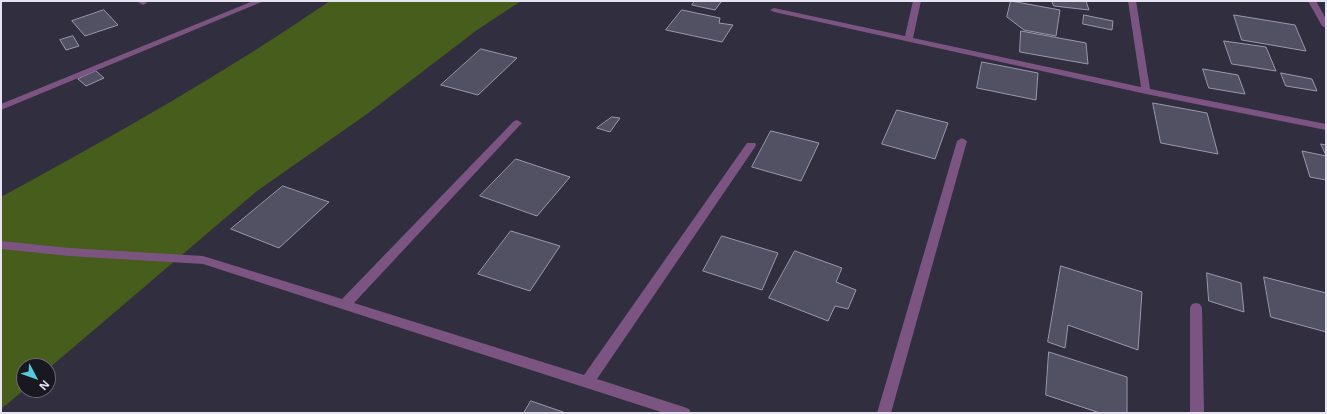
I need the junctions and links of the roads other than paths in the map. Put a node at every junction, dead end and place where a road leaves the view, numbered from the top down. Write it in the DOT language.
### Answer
graph roads {
  1 [pos="260,1"];
  2 [pos="917,1"];
  3 [pos="1132,1"];
  4 [pos="1312,1"];
  5 [pos="774,10"];
  6 [pos="1326,26"];
  7 [pos="909,39"];
  8 [pos="1146,91"];
  9 [pos="1,106"];
  10 [pos="517,123"];
  11 [pos="1326,127"];
  12 [pos="962,141"];
  13 [pos="751,145"];
  14 [pos="1,245"];
  15 [pos="344,305"];
  16 [pos="1196,308"];
  17 [pos="587,382"];
  18 [pos="684,413"];
  19 [pos="884,413"];
  20 [pos="1197,413"];
  1 -- 9 [label="street"];
  2 -- 7 [label="street"];
  3 -- 8 [label="street"];
  4 -- 6 [label="street"];
  5 -- 7 [label="street"];
  7 -- 8 [label="street"];
  8 -- 11 [label="street"];
  10 -- 15 [label="street"];
  12 -- 19 [label="street"];
  13 -- 17 [label="street"];
  14 -- 15 [label="street"];
  15 -- 17 [label="street"];
  16 -- 20 [label="street"];
  17 -- 18 [label="street"];
}
